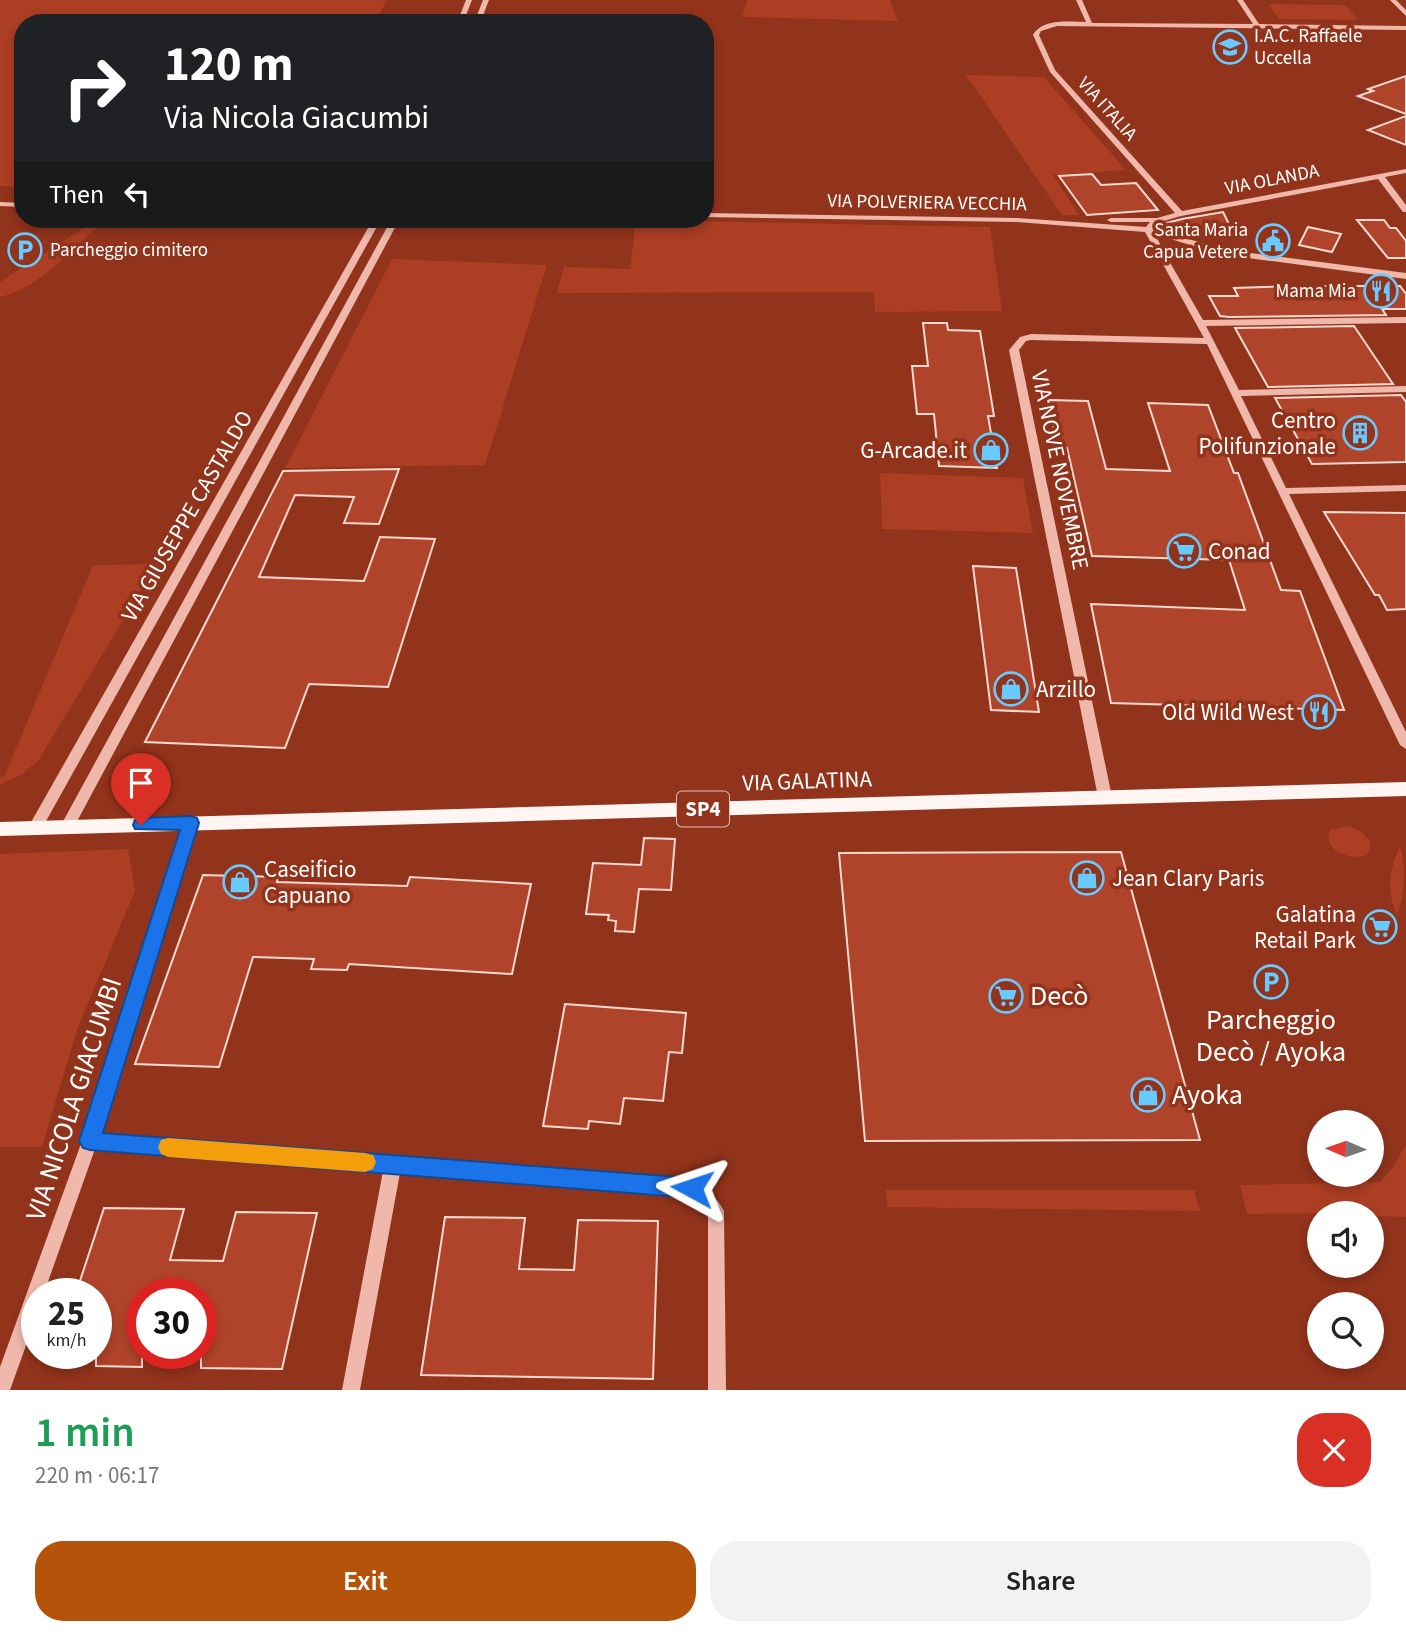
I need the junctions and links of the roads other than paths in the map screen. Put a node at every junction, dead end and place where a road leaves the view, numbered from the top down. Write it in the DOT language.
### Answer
graph roads {
  1 [pos="1079,0"];
  2 [pos="1240,0"];
  3 [pos="1393,0"];
  4 [pos="1406,14"];
  5 [pos="1090,24"];
  6 [pos="1257,26"];
  7 [pos="1406,27"];
  8 [pos="1406,171"];
  9 [pos="1380,176"];
  10 [pos="1406,210"];
  11 [pos="1181,214"];
  12 [pos="714,215"];
  13 [pos="1017,220"];
  14 [pos="1157,220"];
  15 [pos="366,228"];
  16 [pos="393,228"];
  17 [pos="1148,230"];
  18 [pos="1200,245"];
  19 [pos="1164,258"];
  20 [pos="1406,276"];
  21 [pos="1406,320"];
  22 [pos="1200,323"];
  23 [pos="1209,341"];
  24 [pos="1406,389"];
  25 [pos="1235,393"];
  26 [pos="1406,488"];
  27 [pos="1283,491"];
  28 [pos="1406,745"];
  29 [pos="1406,789"];
  30 [pos="1105,797"];
  31 [pos="191,823"];
  32 [pos="67,827"];
  33 [pos="34,828"];
  34 [pos="0,830"];
  35 [pos="90,1141"];
  36 [pos="393,1164"];
  37 [pos="1,1390"];
  38 [pos="351,1390"];
  39 [pos="717,1390"];
  1 -- 5 [label="street"];
  2 -- 6 [label="street"];
  3 -- 4 [label="street"];
  5 -- 6 [label="street"];
  5 -- 11 [label="street, VIA ITALIA"];
  6 -- 7 [label="street"];
  8 -- 9 [label="street, VIA OLANDA"];
  9 -- 10 [label="street"];
  9 -- 11 [label="street, VIA OLANDA"];
  11 -- 14 [label="street, VIA OLANDA"];
  12 -- 13 [label="street, VIA POLVERIERA VECCHIA"];
  13 -- 14 [label="street"];
  13 -- 17 [label="street, VIA POLVERIERA VECCHIA"];
  14 -- 17 [label="street"];
  15 -- 33 [label="street, VIA GIUSEPPE CASTALDO"];
  16 -- 32 [label="street, VIA GIUSEPPE CASTALDO"];
  17 -- 18 [label="street, VIA POLVERIERA VECCHIA"];
  17 -- 19 [label="street"];
  18 -- 19 [label="street"];
  18 -- 20 [label="street, VIA POLVERIERA VECCHIA"];
  19 -- 22 [label="street"];
  21 -- 22 [label="street"];
  22 -- 23 [label="street"];
  23 -- 25 [label="street"];
  23 -- 30 [label="street, VIA NOVE NOVEMBRE"];
  24 -- 25 [label="street"];
  25 -- 27 [label="street"];
  26 -- 27 [label="street"];
  27 -- 28 [label="street"];
  29 -- 30 [label="main road, VIA GALATINA / SP4"];
  30 -- 31 [label="main road, VIA GALATINA / SP4"];
  31 -- 32 [label="main road, VIA GALATINA / SP4"];
  31 -- 35 [label="street, VIA NICOLA GIACUMBI"];
  32 -- 33 [label="main road, VIA GALATINA / SP4"];
  33 -- 34 [label="main road, VIA GALATINA / SP4"];
  35 -- 36 [label="street"];
  35 -- 37 [label="street, VIA NICOLA GIACUMBI"];
  36 -- 38 [label="street"];
  36 -- 39 [label="street"];
}
